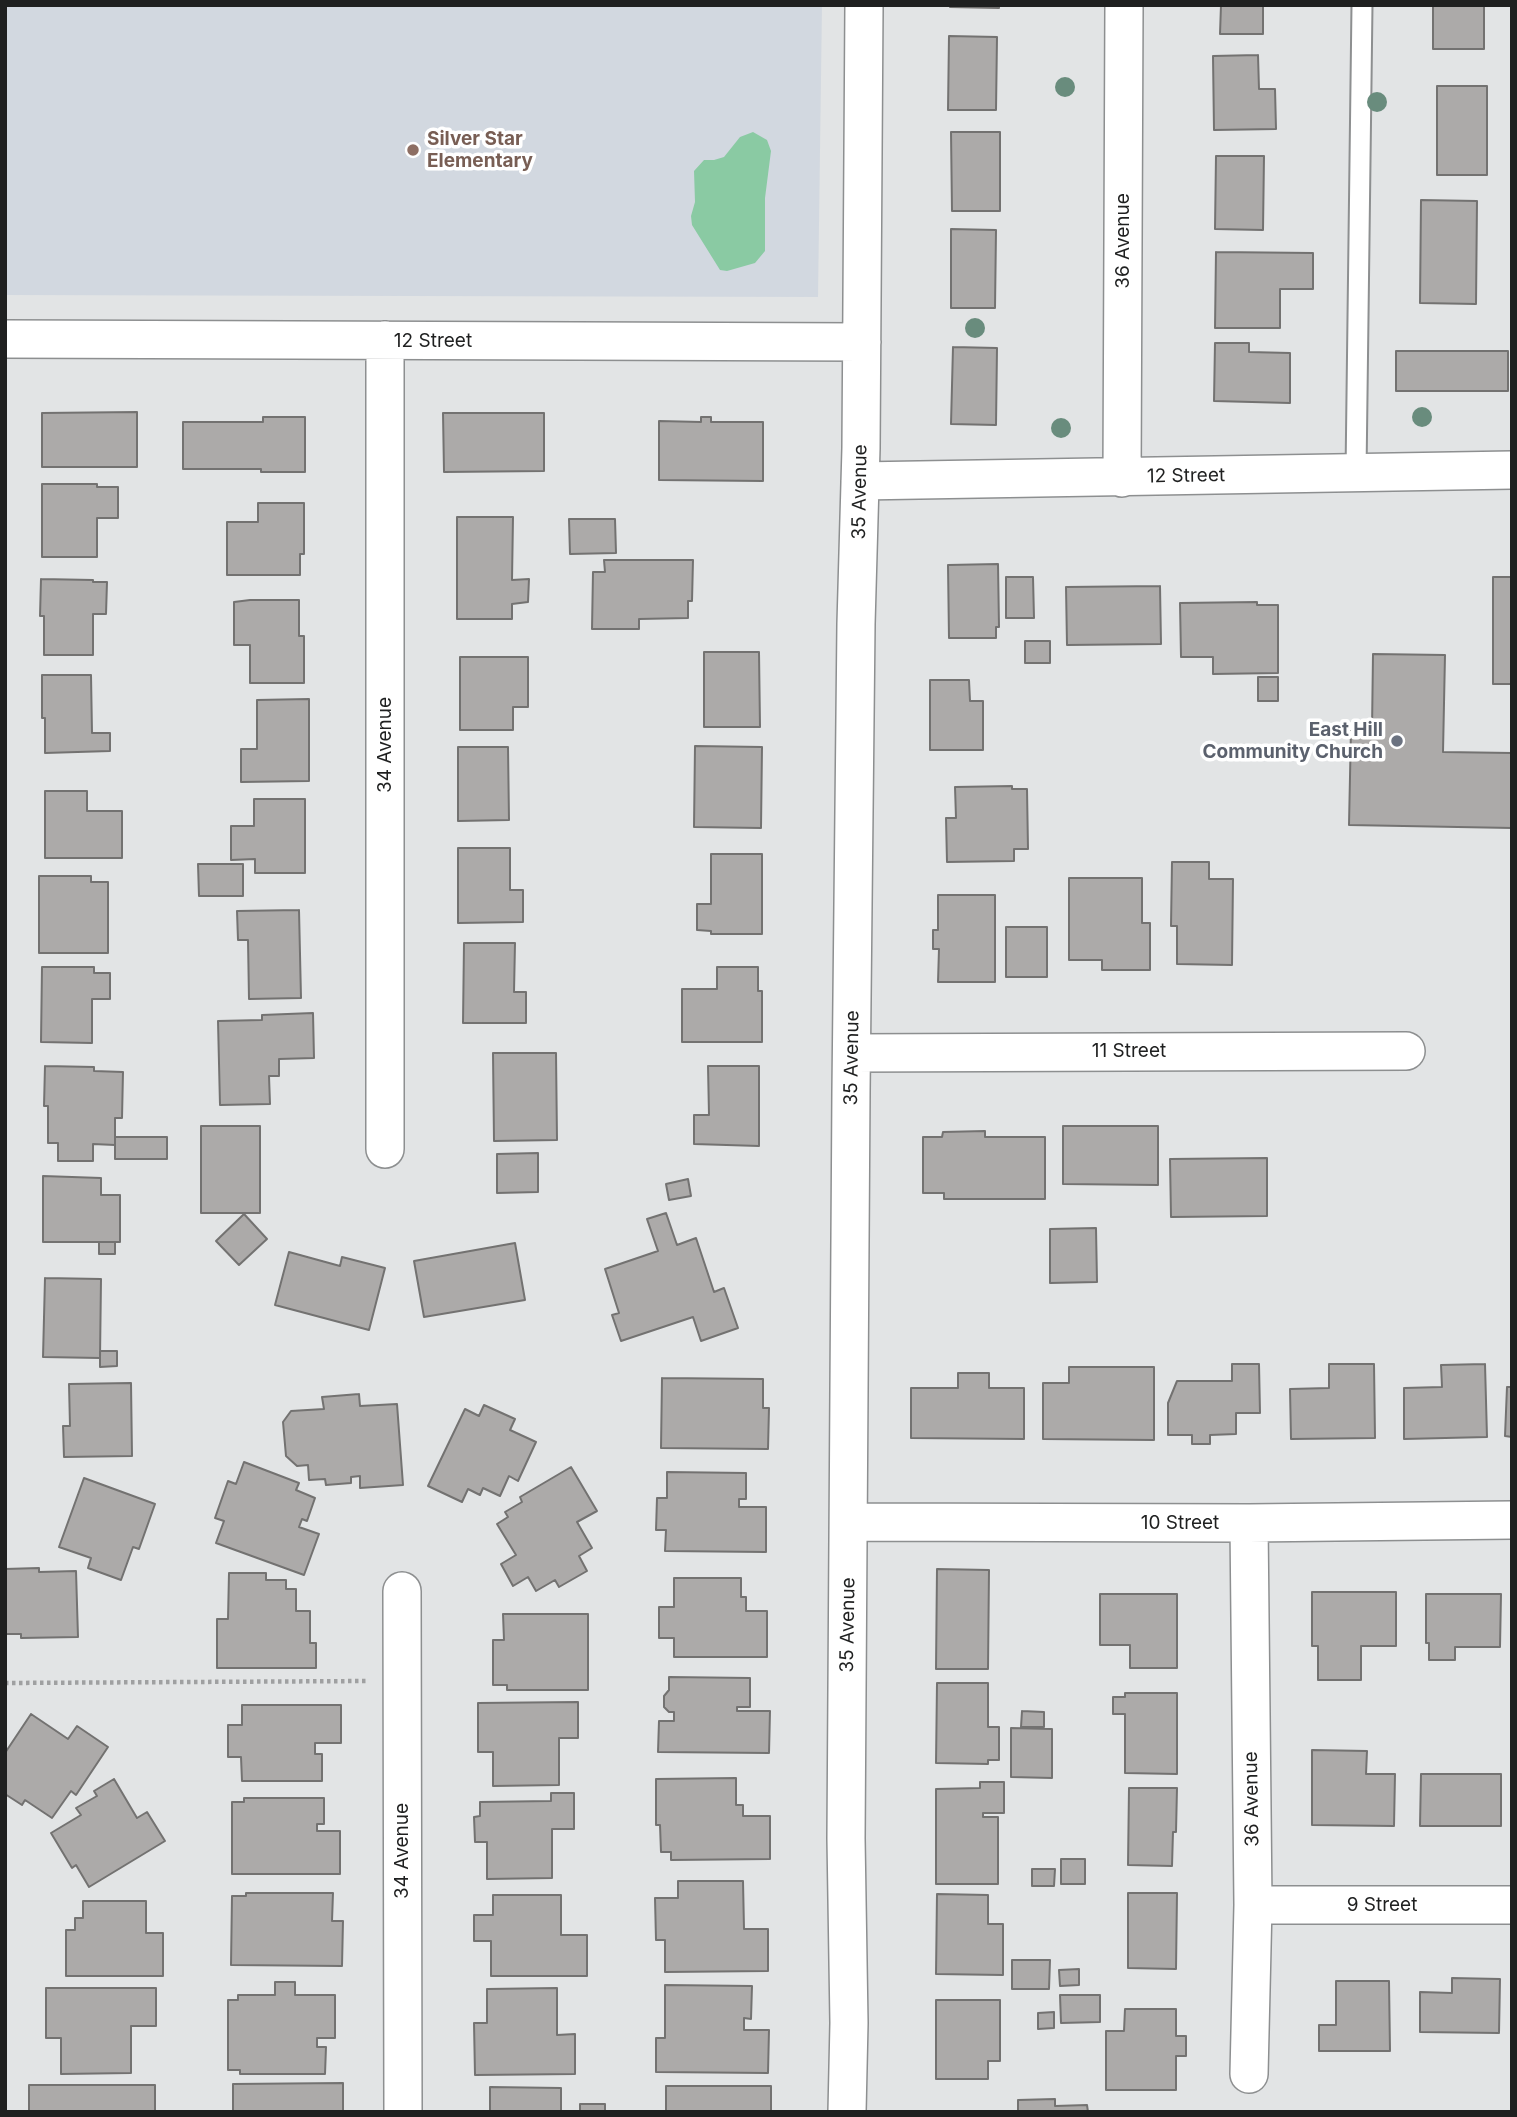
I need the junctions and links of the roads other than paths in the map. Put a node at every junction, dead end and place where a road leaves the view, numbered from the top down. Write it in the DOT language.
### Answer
graph roads {
  1 [pos="864,5"];
  2 [pos="1124,5"];
  3 [pos="1362,5"];
  4 [pos="5,339"];
  5 [pos="384,340"];
  6 [pos="862,342"];
  7 [pos="1512,470"];
  8 [pos="1356,474"];
  9 [pos="1122,478"];
  10 [pos="860,481"];
  11 [pos="1406,1051"];
  12 [pos="852,1052"];
  13 [pos="384,1149"];
  14 [pos="1512,1520"];
  15 [pos="849,1522"];
  16 [pos="1250,1523"];
  17 [pos="402,1591"];
  18 [pos="1253,1905"];
  19 [pos="1512,1905"];
  20 [pos="1250,2074"];
  21 [pos="403,2112"];
  22 [pos="847,2112"];
  1 -- 6 [label="street, 35 Avenue"];
  2 -- 9 [label="street, 36 Avenue"];
  3 -- 8 [label="lane"];
  4 -- 5 [label="street, 12 Street"];
  5 -- 6 [label="street, 12 Street"];
  5 -- 13 [label="street, 34 Avenue"];
  6 -- 10 [label="street, 35 Avenue"];
  7 -- 8 [label="street, 12 Street"];
  8 -- 9 [label="street, 12 Street"];
  9 -- 10 [label="street, 12 Street"];
  10 -- 12 [label="street, 35 Avenue"];
  11 -- 12 [label="street, 11 Street"];
  12 -- 15 [label="street, 35 Avenue"];
  14 -- 16 [label="street, 10 Street"];
  15 -- 16 [label="street, 10 Street"];
  15 -- 22 [label="street, 35 Avenue"];
  16 -- 18 [label="street, 36 Avenue"];
  17 -- 21 [label="street, 34 Avenue"];
  18 -- 19 [label="street, 9 Street"];
  18 -- 20 [label="street, 36 Avenue"];
}
